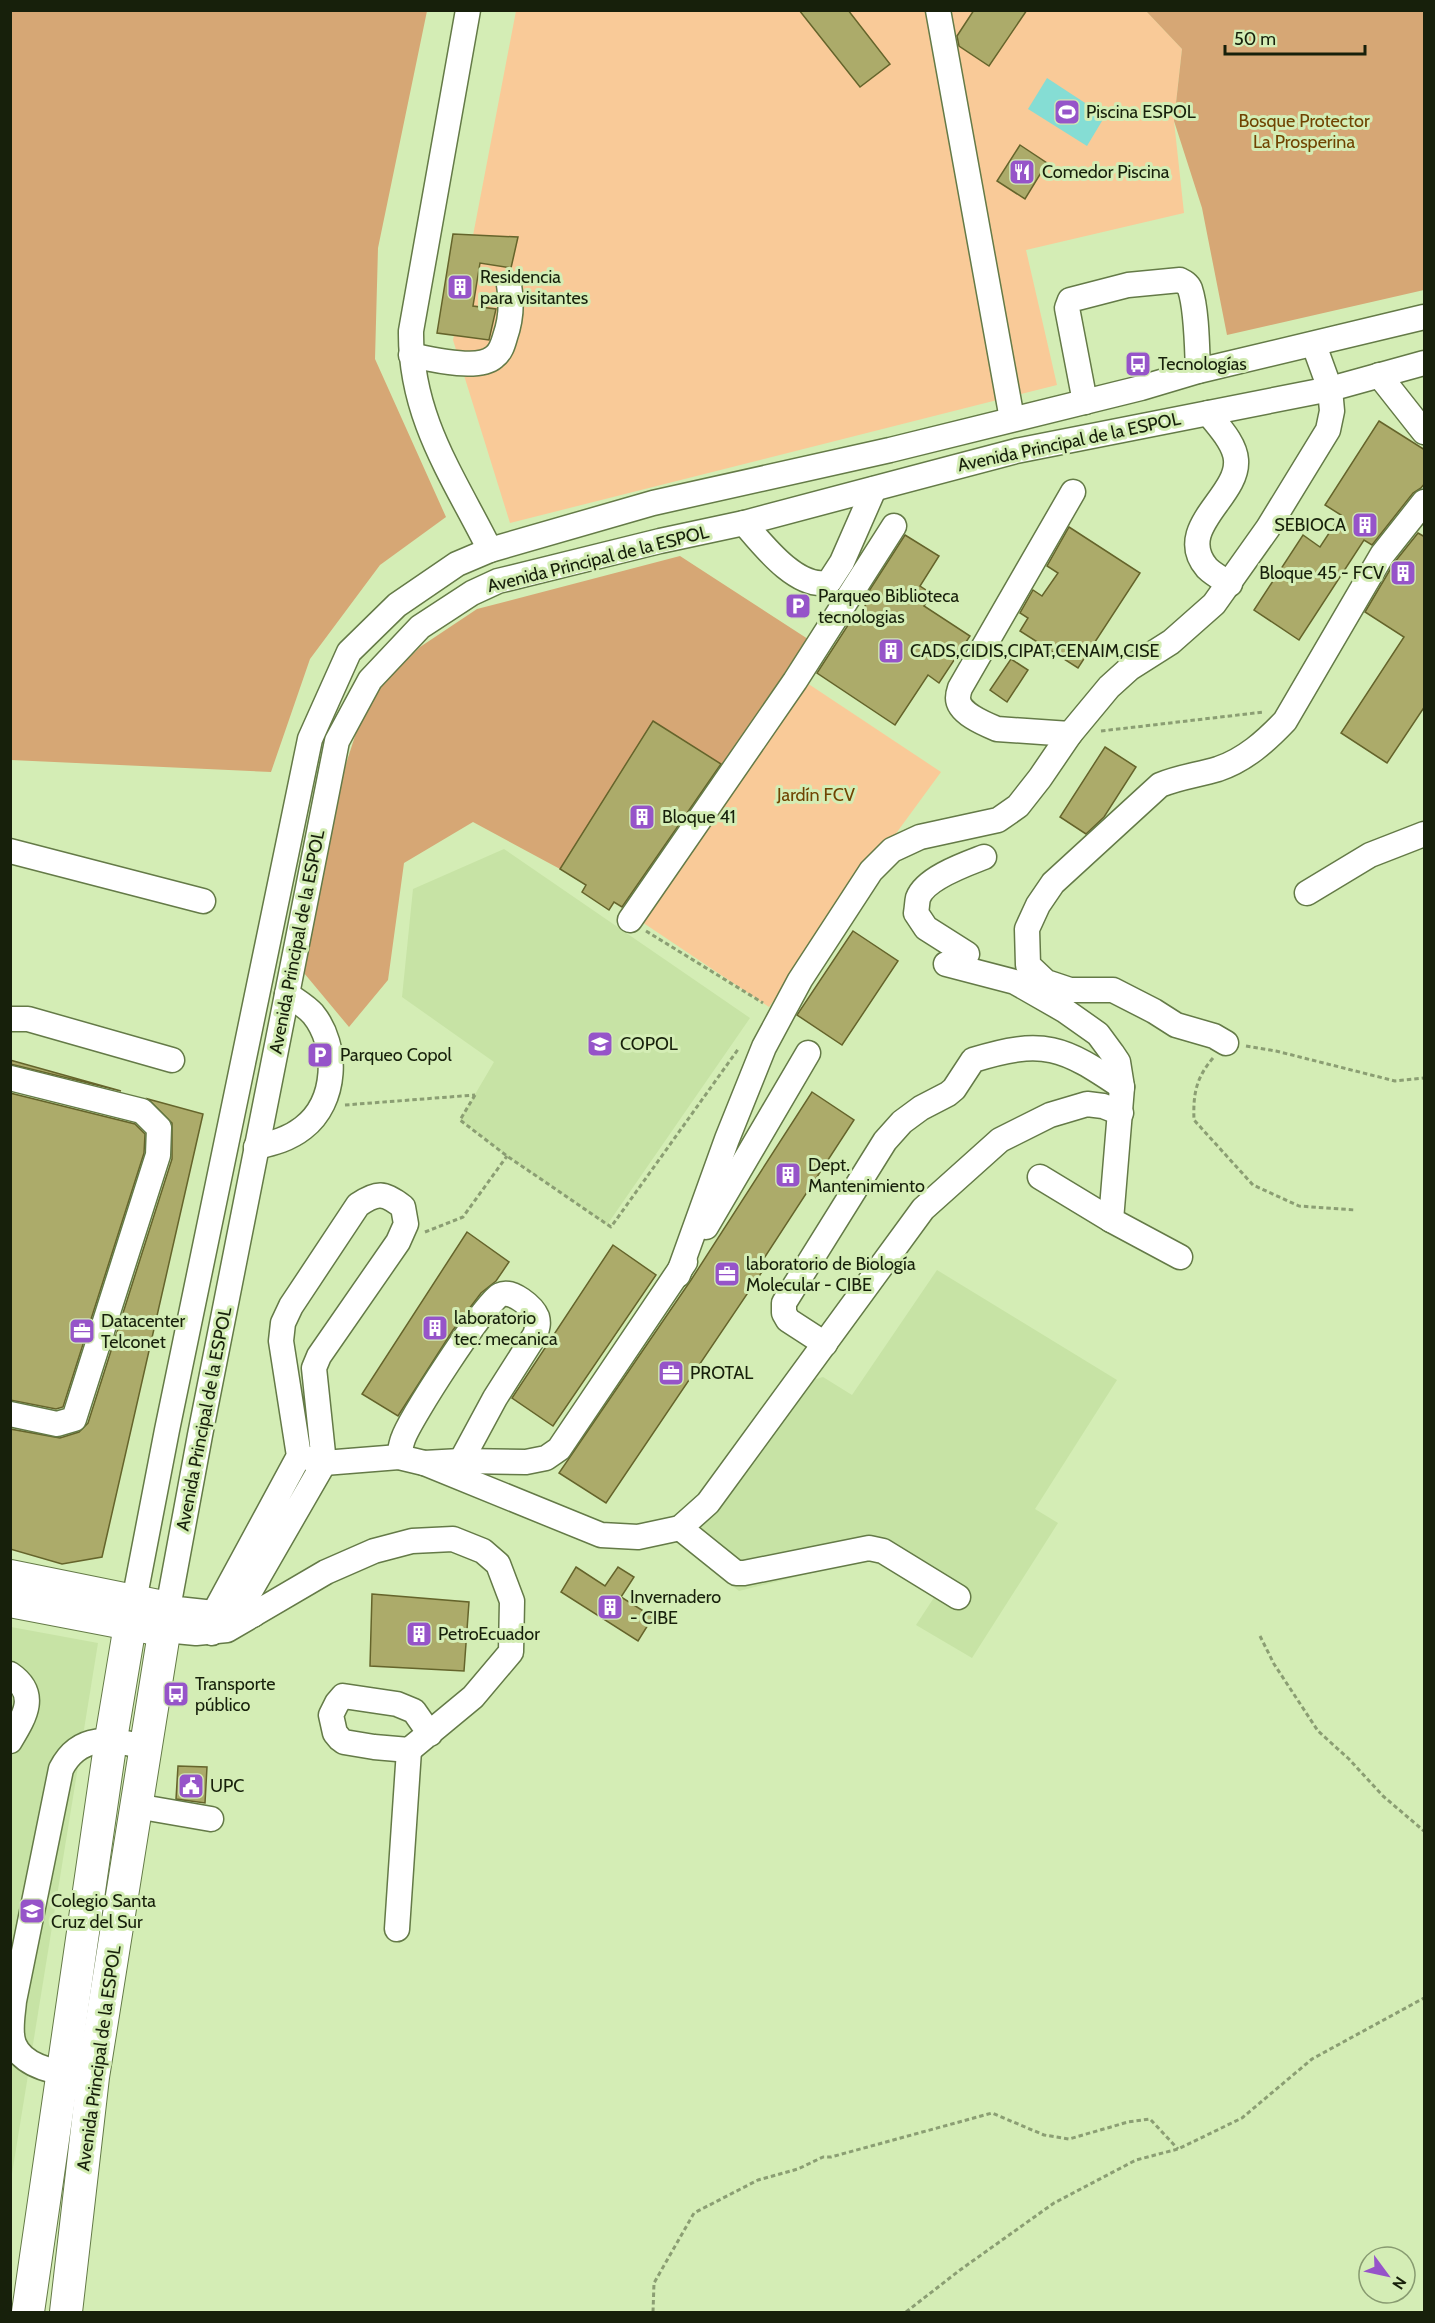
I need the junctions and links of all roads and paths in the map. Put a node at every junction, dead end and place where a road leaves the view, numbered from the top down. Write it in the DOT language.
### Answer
graph roads {
  1 [pos="468,10"];
  2 [pos="938,10"];
  3 [pos="509,285"];
  4 [pos="1425,317"];
  5 [pos="1314,345"];
  6 [pos="411,355"];
  7 [pos="1425,363"];
  8 [pos="1198,371"];
  9 [pos="1425,375"];
  10 [pos="1383,380"];
  11 [pos="1141,388"];
  12 [pos="1331,400"];
  13 [pos="1085,402"];
  14 [pos="1208,413"];
  15 [pos="1012,419"];
  16 [pos="1146,426"];
  17 [pos="1425,432"];
  18 [pos="890,450"];
  19 [pos="901,480"];
  20 [pos="874,489"];
  21 [pos="1073,492"];
  22 [pos="1425,502"];
  23 [pos="653,503"];
  24 [pos="744,523"];
  25 [pos="894,526"];
  26 [pos="660,541"];
  27 [pos="490,550"];
  28 [pos="457,564"];
  29 [pos="1230,584"];
  30 [pos="472,593"];
  31 [pos="1293,708"];
  32 [pos="1070,734"];
  33 [pos="1425,834"];
  34 [pos="10,851"];
  35 [pos="984,857"];
  36 [pos="1307,893"];
  37 [pos="203,901"];
  38 [pos="630,920"];
  39 [pos="968,954"];
  40 [pos="946,964"];
  41 [pos="287,994"];
  42 [pos="769,1007"];
  43 [pos="10,1019"];
  44 [pos="1226,1043"];
  45 [pos="741,1045"];
  46 [pos="808,1053"];
  47 [pos="172,1060"];
  48 [pos="10,1078"];
  49 [pos="1425,1078"];
  50 [pos="1122,1088"];
  51 [pos="322,1106"];
  52 [pos="1121,1113"];
  53 [pos="256,1147"];
  54 [pos="507,1156"];
  55 [pos="1040,1177"];
  56 [pos="1355,1210"];
  57 [pos="1111,1220"];
  58 [pos="398,1242"];
  59 [pos="1180,1257"];
  60 [pos="678,1275"];
  61 [pos="825,1344"];
  62 [pos="10,1414"];
  63 [pos="299,1456"];
  64 [pos="399,1457"];
  65 [pos="461,1461"];
  66 [pos="324,1463"];
  67 [pos="424,1463"];
  68 [pos="680,1528"];
  69 [pos="10,1576"];
  70 [pos="958,1597"];
  71 [pos="10,1601"];
  72 [pos="132,1613"];
  73 [pos="167,1619"];
  74 [pos="229,1621"];
  75 [pos="1260,1636"];
  76 [pos="10,1674"];
  77 [pos="430,1734"];
  78 [pos="111,1739"];
  79 [pos="10,1741"];
  80 [pos="146,1747"];
  81 [pos="409,1750"];
  82 [pos="136,1806"];
  83 [pos="211,1819"];
  84 [pos="1425,1831"];
  85 [pos="397,1929"];
  86 [pos="1425,1998"];
  87 [pos="61,2073"];
  88 [pos="93,2077"];
  89 [pos="1178,2149"];
  90 [pos="28,2313"];
  91 [pos="66,2313"];
  92 [pos="653,2313"];
  93 [pos="906,2313"];
  1 -- 6 [label="street"];
  2 -- 15 [label="street"];
  3 -- 6 [label="street"];
  4 -- 5 [label="street, Avenida Principal de la ESPOL"];
  5 -- 8 [label="street, Avenida Principal de la ESPOL"];
  5 -- 12 [label="street"];
  6 -- 27 [label="street"];
  7 -- 10 [label="street, Avenida Principal de la ESPOL"];
  8 -- 11 [label="street, Avenida Principal de la ESPOL"];
  8 -- 13 [label="street"];
  9 -- 10 [label="street"];
  10 -- 12 [label="street, Avenida Principal de la ESPOL"];
  10 -- 17 [label="street"];
  11 -- 13 [label="street, Avenida Principal de la ESPOL"];
  11 -- 16 [label="street"];
  12 -- 14 [label="street, Avenida Principal de la ESPOL"];
  12 -- 29 [label="street"];
  13 -- 15 [label="street, Avenida Principal de la ESPOL"];
  14 -- 16 [label="street, Avenida Principal de la ESPOL"];
  14 -- 29 [label="street"];
  15 -- 18 [label="street, Avenida Principal de la ESPOL"];
  16 -- 19 [label="street, Avenida Principal de la ESPOL"];
  18 -- 19 [label="street"];
  18 -- 23 [label="street, Avenida Principal de la ESPOL"];
  19 -- 20 [label="street, Avenida Principal de la ESPOL"];
  20 -- 24 [label="street, Avenida Principal de la ESPOL"];
  20 -- 24 [label="street"];
  21 -- 32 [label="street"];
  22 -- 31 [label="street"];
  23 -- 26 [label="street"];
  23 -- 27 [label="street, Avenida Principal de la ESPOL"];
  24 -- 26 [label="street, Avenida Principal de la ESPOL"];
  25 -- 38 [label="street"];
  26 -- 30 [label="street, Avenida Principal de la ESPOL"];
  27 -- 28 [label="street, Avenida Principal de la ESPOL"];
  28 -- 30 [label="street"];
  28 -- 72 [label="street, Avenida Principal de la ESPOL"];
  29 -- 32 [label="street"];
  30 -- 41 [label="street, Avenida Principal de la ESPOL"];
  31 -- 32 [label="path"];
  31 -- 44 [label="street"];
  32 -- 60 [label="street"];
  33 -- 36 [label="street"];
  34 -- 37 [label="street"];
  35 -- 39 [label="street"];
  38 -- 42 [label="path"];
  40 -- 50 [label="street"];
  41 -- 51 [label="street"];
  41 -- 53 [label="street, Avenida Principal de la ESPOL"];
  43 -- 47 [label="street"];
  44 -- 49 [label="path"];
  44 -- 56 [label="path"];
  45 -- 54 [label="path"];
  46 -- 60 [label="street"];
  48 -- 62 [label="street"];
  50 -- 52 [label="street"];
  50 -- 61 [label="street"];
  51 -- 53 [label="street"];
  51 -- 54 [label="path"];
  52 -- 57 [label="street"];
  52 -- 61 [label="street"];
  53 -- 73 [label="street, Avenida Principal de la ESPOL"];
  54 -- 58 [label="path"];
  55 -- 57 [label="street"];
  57 -- 59 [label="street"];
  58 -- 63 [label="street"];
  58 -- 66 [label="street"];
  60 -- 65 [label="street"];
  61 -- 68 [label="street"];
  63 -- 66 [label="street"];
  63 -- 74 [label="street"];
  64 -- 65 [label="street"];
  64 -- 66 [label="street"];
  64 -- 67 [label="street"];
  65 -- 67 [label="street"];
  66 -- 74 [label="street"];
  67 -- 68 [label="street"];
  68 -- 70 [label="street"];
  69 -- 72 [label="main road"];
  71 -- 72 [label="main road"];
  72 -- 73 [label="main road"];
  72 -- 78 [label="main road, Avenida Principal de la ESPOL"];
  73 -- 74 [label="street"];
  73 -- 80 [label="main road, Avenida Principal de la ESPOL"];
  74 -- 77 [label="street"];
  75 -- 84 [label="path"];
  76 -- 79 [label="street"];
  77 -- 81 [label="street"];
  77 -- 81 [label="street"];
  78 -- 80 [label="street"];
  78 -- 87 [label="main road, Avenida Principal de la ESPOL"];
  78 -- 87 [label="street"];
  80 -- 82 [label="main road, Avenida Principal de la ESPOL"];
  81 -- 85 [label="street"];
  82 -- 83 [label="street"];
  82 -- 88 [label="main road, Avenida Principal de la ESPOL"];
  86 -- 89 [label="path"];
  87 -- 88 [label="street"];
  87 -- 90 [label="main road, Avenida Principal de la ESPOL"];
  88 -- 91 [label="main road, Avenida Principal de la ESPOL"];
  89 -- 92 [label="path"];
  89 -- 93 [label="path"];
}
